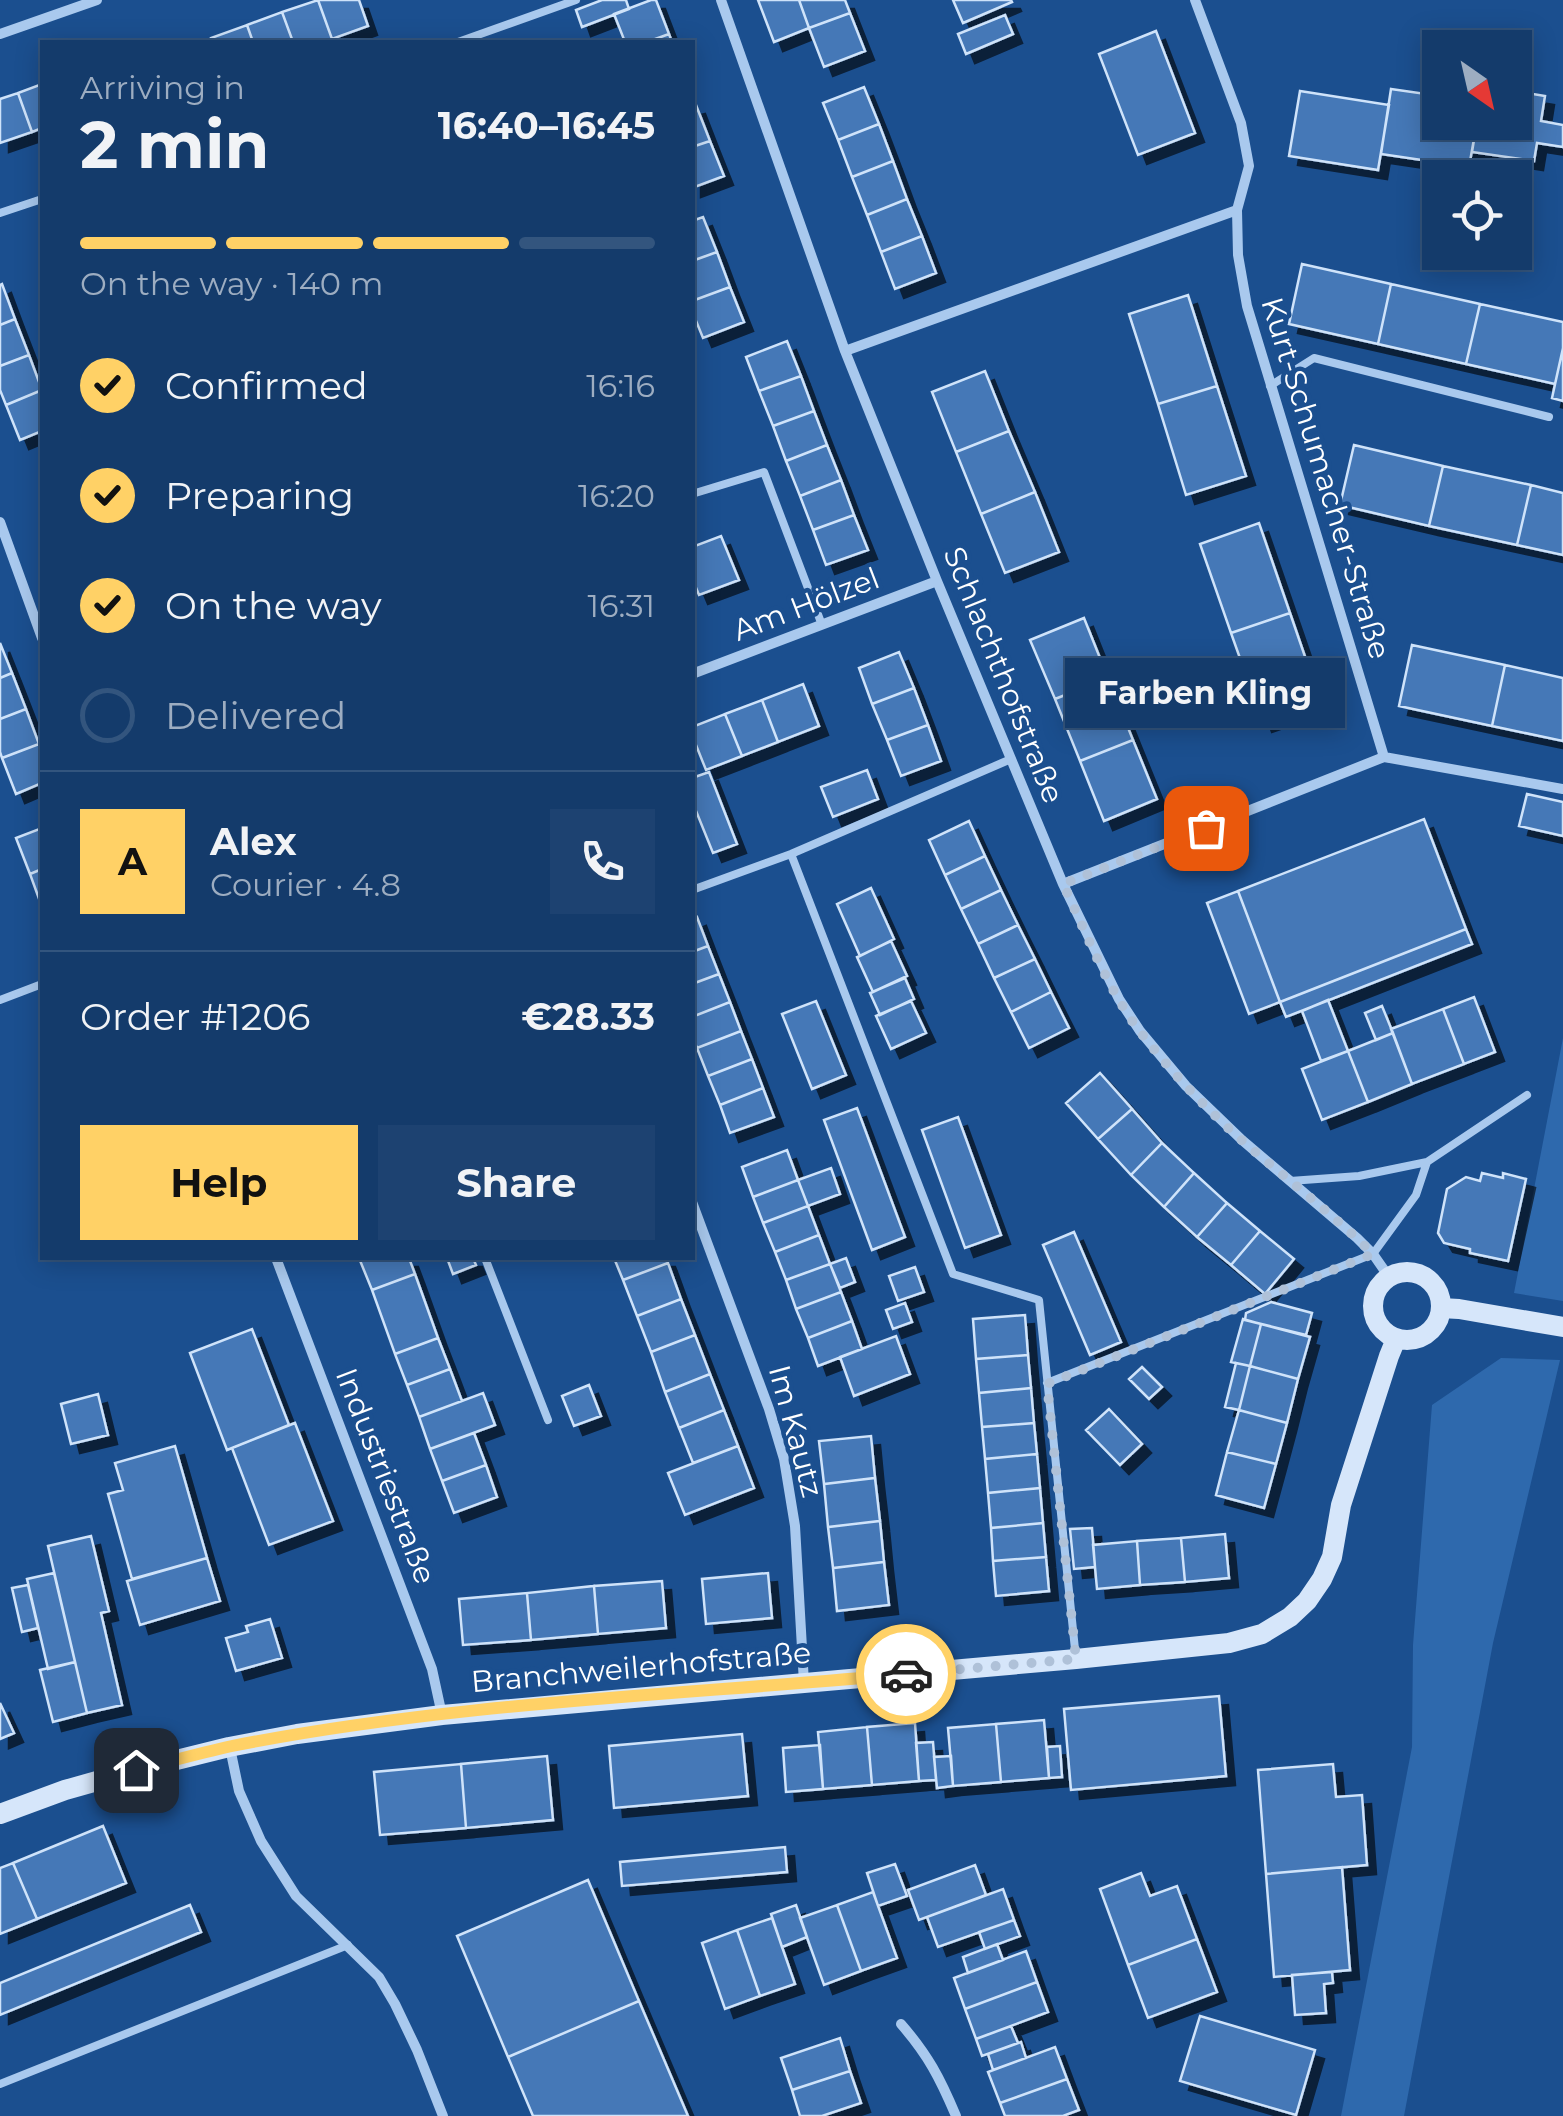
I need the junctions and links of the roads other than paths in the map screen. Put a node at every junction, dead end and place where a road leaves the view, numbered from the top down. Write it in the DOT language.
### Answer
graph roads {
  1 [pos="97,0"];
  2 [pos="576,0"];
  3 [pos="721,0"];
  4 [pos="1195,0"];
  5 [pos="488,31"];
  6 [pos="0,34"];
  7 [pos="463,40"];
  8 [pos="491,40"];
  9 [pos="40,200"];
  10 [pos="1237,210"];
  11 [pos="0,213"];
  12 [pos="845,351"];
  13 [pos="1270,386"];
  14 [pos="1550,417"];
  15 [pos="695,493"];
  16 [pos="0,522"];
  17 [pos="937,581"];
  18 [pos="822,625"];
  19 [pos="40,632"];
  20 [pos="695,673"];
  21 [pos="1384,757"];
  22 [pos="1011,759"];
  23 [pos="1563,790"];
  24 [pos="791,854"];
  25 [pos="1063,884"];
  26 [pos="695,889"];
  27 [pos="40,985"];
  28 [pos="0,1000"];
  29 [pos="1527,1095"];
  30 [pos="1427,1162"];
  31 [pos="1290,1181"];
  32 [pos="695,1210"];
  33 [pos="1373,1254"];
  34 [pos="277,1260"];
  35 [pos="486,1260"];
  36 [pos="1389,1277"];
  37 [pos="1441,1308"];
  38 [pos="1563,1327"];
  39 [pos="1396,1338"];
  40 [pos="1047,1384"];
  41 [pos="548,1420"];
  42 [pos="1076,1659"];
  43 [pos="804,1684"];
  44 [pos="442,1715"];
  45 [pos="230,1747"];
  46 [pos="136,1770"];
  47 [pos="145,1793"];
  48 [pos="0,1814"];
  49 [pos="348,1945"];
  50 [pos="901,2024"];
  51 [pos="0,2084"];
  52 [pos="443,2116"];
  53 [pos="956,2116"];
  1 -- 6 [label="street"];
  2 -- 5 [label="lane"];
  3 -- 12 [label="street, Schlachthofstraße"];
  4 -- 10 [label="street, Kurt-Schumacher-Straße"];
  5 -- 7 [label="lane"];
  5 -- 8 [label="lane"];
  9 -- 11 [label="lane"];
  10 -- 12 [label="street"];
  10 -- 13 [label="street, Kurt-Schumacher-Straße"];
  12 -- 17 [label="street, Schlachthofstraße"];
  13 -- 14 [label="lane"];
  13 -- 21 [label="street, Kurt-Schumacher-Straße"];
  15 -- 18 [label="lane"];
  16 -- 19 [label="street"];
  17 -- 18 [label="street, Am Hölzel"];
  17 -- 22 [label="street, Schlachthofstraße"];
  18 -- 20 [label="street, Am Hölzel"];
  21 -- 23 [label="street"];
  21 -- 25 [label="street"];
  22 -- 24 [label="lane"];
  22 -- 25 [label="street, Schlachthofstraße"];
  24 -- 26 [label="lane"];
  24 -- 40 [label="lane"];
  25 -- 31 [label="street, Schlachthofstraße"];
  27 -- 28 [label="lane"];
  29 -- 30 [label="lane"];
  30 -- 31 [label="lane"];
  30 -- 33 [label="lane"];
  31 -- 33 [label="street, Schlachthofstraße"];
  32 -- 43 [label="street, Im Kautz"];
  33 -- 36 [label="street, Schlachthofstraße"];
  33 -- 40 [label="lane"];
  34 -- 44 [label="street, Industriestraße"];
  35 -- 41 [label="lane"];
  36 -- 37 [label="street"];
  36 -- 39 [label="street"];
  37 -- 38 [label="street"];
  37 -- 39 [label="street"];
  39 -- 42 [label="street, Branchweilerhofstraße"];
  40 -- 42 [label="lane"];
  42 -- 43 [label="street, Branchweilerhofstraße"];
  43 -- 44 [label="street, Branchweilerhofstraße"];
  44 -- 45 [label="street, Branchweilerhofstraße"];
  45 -- 46 [label="street, Branchweilerhofstraße"];
  45 -- 49 [label="street"];
  46 -- 47 [label="lane"];
  46 -- 48 [label="street, Branchweilerhofstraße"];
  49 -- 51 [label="lane"];
  49 -- 52 [label="street"];
  50 -- 53 [label="street"];
}
